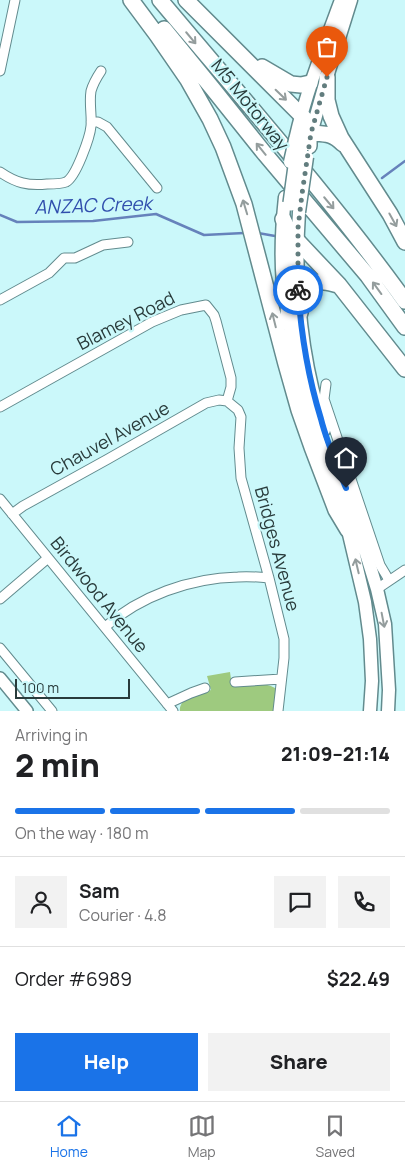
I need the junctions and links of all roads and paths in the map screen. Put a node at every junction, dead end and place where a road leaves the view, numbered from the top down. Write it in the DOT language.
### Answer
graph roads {
  1 [pos="15,0"];
  2 [pos="131,0"];
  3 [pos="140,0"];
  4 [pos="160,0"];
  5 [pos="186,0"];
  6 [pos="341,0"];
  7 [pos="351,0"];
  8 [pos="238,51"];
  9 [pos="0,71"];
  10 [pos="102,71"];
  11 [pos="327,77"];
  12 [pos="310,83"];
  13 [pos="301,114"];
  14 [pos="91,122"];
  15 [pos="305,143"];
  16 [pos="348,149"];
  17 [pos="0,172"];
  18 [pos="157,188"];
  19 [pos="292,204"];
  20 [pos="283,219"];
  21 [pos="294,238"];
  22 [pos="128,242"];
  23 [pos="405,242"];
  24 [pos="339,285"];
  25 [pos="0,300"];
  26 [pos="405,301"];
  27 [pos="294,318"];
  28 [pos="405,327"];
  29 [pos="405,369"];
  30 [pos="326,384"];
  31 [pos="227,401"];
  32 [pos="0,407"];
  33 [pos="0,499"];
  34 [pos="12,514"];
  35 [pos="348,530"];
  36 [pos="48,558"];
  37 [pos="405,570"];
  38 [pos="269,578"];
  39 [pos="389,580"];
  40 [pos="377,589"];
  41 [pos="0,599"];
  42 [pos="104,627"];
  43 [pos="0,648"];
  44 [pos="0,678"];
  45 [pos="281,679"];
  46 [pos="235,682"];
  47 [pos="205,688"];
  48 [pos="170,707"];
  49 [pos="27,711"];
  50 [pos="52,711"];
  51 [pos="278,711"];
  52 [pos="370,711"];
  53 [pos="388,711"];
  1 -- 9 [label="street"];
  35 -- 2 [label="highway, one-way"];
  28 -- 3 [label="highway, M5 Motorway, one-way"];
  4 -- 26 [label="highway, M5 Motorway, one-way"];
  5 -- 8 [label="highway"];
  6 -- 12 [label="main road"];
  7 -- 11 [label="main road"];
  8 -- 12 [label="highway"];
  8 -- 13 [label="highway, one-way"];
  10 -- 14 [label="street"];
  11 -- 15 [label="main road"];
  11 -- 16 [label="highway"];
  12 -- 13 [label="main road"];
  13 -- 15 [label="highway"];
  14 -- 17 [label="street"];
  14 -- 18 [label="street"];
  15 -- 16 [label="highway"];
  15 -- 19 [label="highway, bridge"];
  16 -- 23 [label="highway, one-way"];
  19 -- 20 [label="main road"];
  19 -- 21 [label="highway"];
  20 -- 21 [label="highway"];
  20 -- 27 [label="main road"];
  21 -- 24 [label="highway"];
  21 -- 27 [label="highway"];
  22 -- 25 [label="street"];
  24 -- 27 [label="highway"];
  24 -- 29 [label="highway"];
  27 -- 35 [label="main road"];
  27 -- 40 [label="main road"];
  30 -- 39 [label="street"];
  31 -- 32 [label="street, Blamey Road"];
  31 -- 34 [label="street, Chauvel Avenue"];
  31 -- 38 [label="street, Bridges Avenue"];
  33 -- 34 [label="street, Birdwood Avenue"];
  34 -- 36 [label="street, Birdwood Avenue"];
  52 -- 35 [label="main road, one-way"];
  36 -- 41 [label="street"];
  36 -- 42 [label="street, Birdwood Avenue"];
  37 -- 39 [label="street"];
  38 -- 42 [label="street"];
  38 -- 45 [label="street, Bridges Avenue"];
  39 -- 40 [label="street"];
  40 -- 53 [label="main road, one-way"];
  42 -- 48 [label="street, Birdwood Avenue"];
  43 -- 50 [label="street"];
  44 -- 49 [label="main road"];
  45 -- 46 [label="street"];
  45 -- 51 [label="street, Bridges Avenue"];
  47 -- 48 [label="street"];
}
